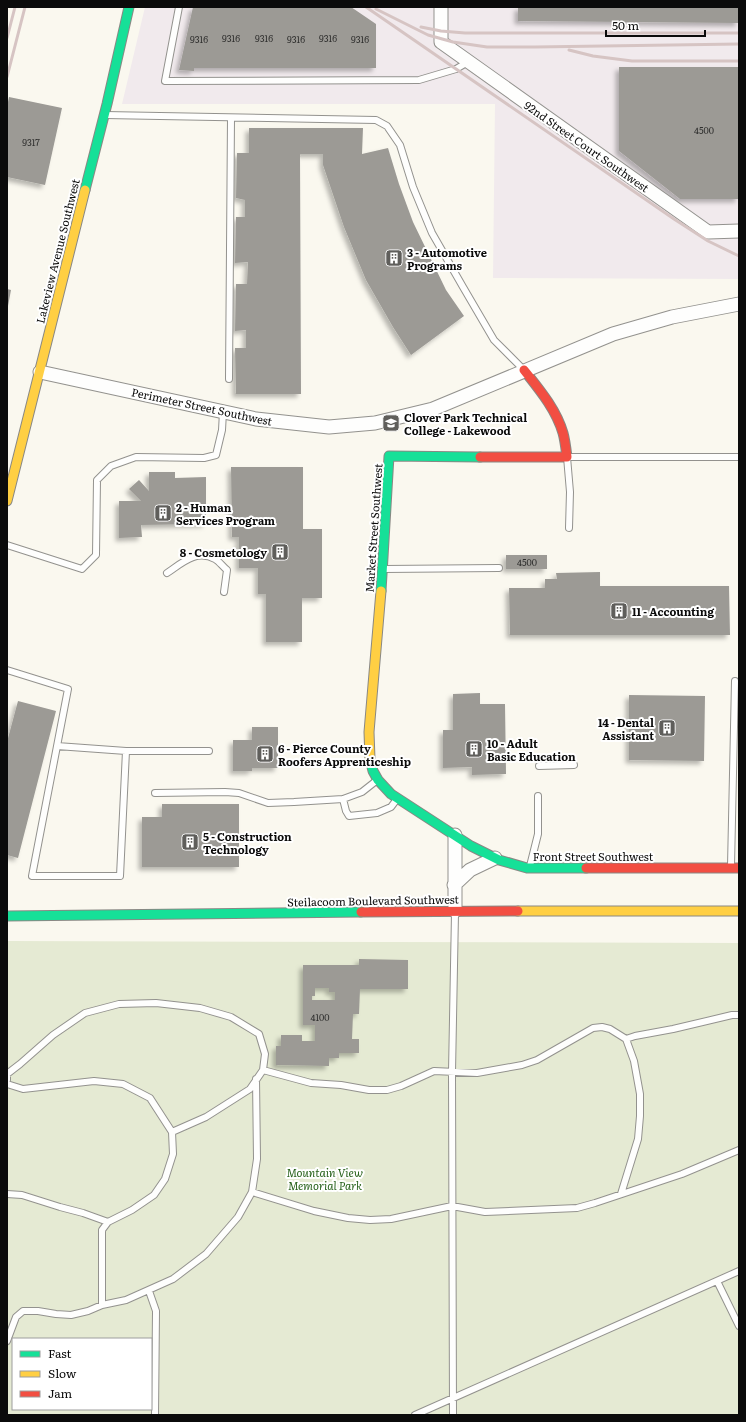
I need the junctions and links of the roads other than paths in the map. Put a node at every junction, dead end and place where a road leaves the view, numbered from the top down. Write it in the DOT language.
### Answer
graph roads {
  1 [pos="129,7"];
  2 [pos="179,7"];
  3 [pos="441,7"];
  4 [pos="469,62"];
  5 [pos="104,115"];
  6 [pos="231,118"];
  7 [pos="739,232"];
  8 [pos="739,304"];
  9 [pos="524,370"];
  10 [pos="40,372"];
  11 [pos="229,379"];
  12 [pos="223,412"];
  13 [pos="568,457"];
  14 [pos="739,457"];
  15 [pos="7,501"];
  16 [pos="569,528"];
  17 [pos="7,545"];
  18 [pos="499,568"];
  19 [pos="383,569"];
  20 [pos="166,574"];
  21 [pos="224,592"];
  22 [pos="7,670"];
  23 [pos="735,681"];
  24 [pos="57,746"];
  25 [pos="126,751"];
  26 [pos="209,751"];
  27 [pos="574,765"];
  28 [pos="539,766"];
  29 [pos="378,780"];
  30 [pos="155,793"];
  31 [pos="538,796"];
  32 [pos="398,798"];
  33 [pos="343,799"];
  34 [pos="455,835"];
  35 [pos="495,858"];
  36 [pos="530,868"];
  37 [pos="735,868"];
  38 [pos="454,885"];
  39 [pos="455,911"];
  40 [pos="739,911"];
  41 [pos="7,916"];
  42 [pos="739,1015"];
  43 [pos="626,1039"];
  44 [pos="263,1070"];
  45 [pos="452,1072"];
  46 [pos="256,1079"];
  47 [pos="7,1080"];
  48 [pos="7,1084"];
  49 [pos="172,1132"];
  50 [pos="739,1150"];
  51 [pos="252,1192"];
  52 [pos="7,1194"];
  53 [pos="621,1194"];
  54 [pos="452,1206"];
  55 [pos="108,1222"];
  56 [pos="739,1271"];
  57 [pos="717,1281"];
  58 [pos="149,1291"];
  59 [pos="102,1304"];
  60 [pos="739,1326"];
  61 [pos="7,1341"];
  62 [pos="453,1399"];
  63 [pos="155,1415"];
  64 [pos="414,1415"];
  65 [pos="453,1415"];
  1 -- 5 [label="street, Lakeview Avenue Southwest"];
  2 -- 4 [label="lane"];
  3 -- 4 [label="street, 92nd Street Court Southwest"];
  4 -- 7 [label="street, 92nd Street Court Southwest"];
  5 -- 6 [label="lane"];
  5 -- 10 [label="street, Lakeview Avenue Southwest"];
  6 -- 9 [label="lane"];
  6 -- 11 [label="lane"];
  8 -- 9 [label="street, Perimeter Street Southwest"];
  9 -- 12 [label="street, Perimeter Street Southwest"];
  9 -- 13 [label="street"];
  10 -- 12 [label="street, Perimeter Street Southwest"];
  10 -- 15 [label="street, Lakeview Avenue Southwest"];
  12 -- 17 [label="lane"];
  13 -- 14 [label="lane"];
  13 -- 16 [label="lane"];
  13 -- 19 [label="street, Market Street Southwest"];
  18 -- 19 [label="lane"];
  19 -- 29 [label="street, Market Street Southwest"];
  20 -- 21 [label="lane"];
  22 -- 24 [label="lane"];
  23 -- 37 [label="lane"];
  24 -- 25 [label="lane"];
  24 -- 25 [label="lane"];
  25 -- 26 [label="lane"];
  27 -- 28 [label="lane"];
  29 -- 32 [label="street, Market Street Southwest"];
  29 -- 33 [label="lane"];
  30 -- 33 [label="lane"];
  31 -- 36 [label="lane"];
  32 -- 33 [label="lane"];
  32 -- 34 [label="street, Market Street Southwest"];
  34 -- 35 [label="street, Front Street Southwest"];
  34 -- 38 [label="street"];
  35 -- 36 [label="street, Front Street Southwest"];
  35 -- 38 [label="street"];
  36 -- 37 [label="street, Front Street Southwest"];
  38 -- 39 [label="street"];
  39 -- 40 [label="street, Steilacoom Boulevard Southwest"];
  39 -- 41 [label="street, Steilacoom Boulevard Southwest"];
  39 -- 45 [label="lane"];
  42 -- 43 [label="lane"];
  43 -- 45 [label="lane"];
  43 -- 53 [label="lane"];
  44 -- 45 [label="lane"];
  44 -- 46 [label="lane"];
  44 -- 47 [label="lane"];
  45 -- 54 [label="lane"];
  46 -- 49 [label="lane"];
  46 -- 51 [label="lane"];
  48 -- 49 [label="lane"];
  49 -- 55 [label="lane"];
  50 -- 53 [label="lane"];
  51 -- 54 [label="lane"];
  51 -- 58 [label="lane"];
  52 -- 55 [label="lane"];
  53 -- 54 [label="lane"];
  54 -- 62 [label="lane"];
  55 -- 59 [label="lane"];
  56 -- 57 [label="lane"];
  57 -- 60 [label="lane"];
  57 -- 62 [label="lane"];
  58 -- 59 [label="lane"];
  58 -- 63 [label="lane"];
  59 -- 61 [label="lane"];
  62 -- 64 [label="lane"];
  62 -- 65 [label="lane"];
}
